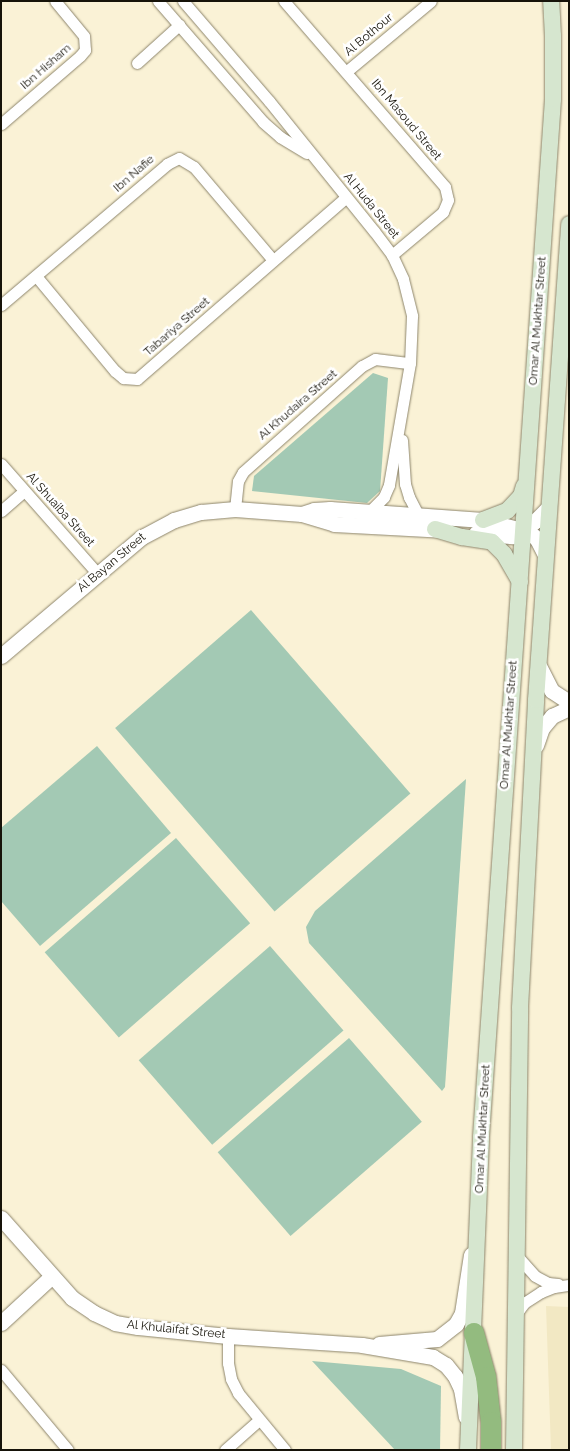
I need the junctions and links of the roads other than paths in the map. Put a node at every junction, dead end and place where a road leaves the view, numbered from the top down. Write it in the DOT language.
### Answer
graph roads {
  1 [pos="56,1"];
  2 [pos="158,1"];
  3 [pos="183,1"];
  4 [pos="284,1"];
  5 [pos="431,1"];
  6 [pos="551,1"];
  7 [pos="179,25"];
  8 [pos="137,63"];
  9 [pos="347,72"];
  10 [pos="252,81"];
  11 [pos="238,93"];
  12 [pos="1,124"];
  13 [pos="311,155"];
  14 [pos="346,197"];
  15 [pos="569,224"];
  16 [pos="392,255"];
  17 [pos="274,260"];
  18 [pos="36,276"];
  19 [pos="1,305"];
  20 [pos="410,363"];
  21 [pos="400,426"];
  22 [pos="1,464"];
  23 [pos="527,477"];
  24 [pos="24,491"];
  25 [pos="549,507"];
  26 [pos="235,509"];
  27 [pos="1,511"];
  28 [pos="369,512"];
  29 [pos="302,514"];
  30 [pos="418,515"];
  31 [pos="483,520"];
  32 [pos="435,529"];
  33 [pos="524,529"];
  34 [pos="545,555"];
  35 [pos="98,574"];
  36 [pos="520,582"];
  37 [pos="1,656"];
  38 [pos="538,664"];
  39 [pos="569,702"];
  40 [pos="569,708"];
  41 [pos="534,749"];
  42 [pos="1,1218"];
  43 [pos="478,1222"];
  44 [pos="518,1257"];
  45 [pos="52,1276"];
  46 [pos="568,1285"];
  47 [pos="516,1314"];
  48 [pos="1,1322"];
  49 [pos="474,1333"];
  50 [pos="228,1336"];
  51 [pos="362,1345"];
  52 [pos="1,1370"];
  53 [pos="259,1420"];
  54 [pos="469,1442"];
  55 [pos="68,1450"];
  56 [pos="225,1450"];
  57 [pos="285,1450"];
  58 [pos="491,1450"];
  59 [pos="514,1450"];
  1 -- 12 [label="street, Ibn Hisham"];
  2 -- 7 [label="street, Al Huda Street"];
  3 -- 10 [label="street, Al Huda Street"];
  4 -- 9 [label="street, Ibn Masoud Street"];
  5 -- 9 [label="street, Al Bothour"];
  6 -- 23 [label="main road, Omar Al Mukhtar Street"];
  7 -- 8 [label="street"];
  7 -- 11 [label="street, Al Huda Street"];
  9 -- 16 [label="street, Ibn Masoud Street"];
  10 -- 11 [label="street"];
  10 -- 13 [label="street, Al Huda Street"];
  11 -- 13 [label="street, Al Huda Street"];
  13 -- 14 [label="street, Al Huda Street"];
  14 -- 16 [label="street, Al Huda Street"];
  14 -- 17 [label="street, Tabariya Street"];
  15 -- 25 [label="main road, Omar Al Mukhtar Street"];
  16 -- 20 [label="street, Al Huda Street"];
  17 -- 18 [label="street, Ibn Nafie"];
  17 -- 18 [label="street, Tabariya Street"];
  18 -- 19 [label="street, Ibn Nafie"];
  20 -- 21 [label="street, Al Huda Street"];
  20 -- 26 [label="street, Al Khudaira Street"];
  21 -- 28 [label="street, Al Huda Street"];
  21 -- 30 [label="street, Al Huda Street"];
  22 -- 24 [label="street, Al Shuaiba Street"];
  23 -- 31 [label="main road"];
  23 -- 33 [label="main road, Omar Al Mukhtar Street"];
  24 -- 27 [label="street"];
  24 -- 35 [label="street, Al Shuaiba Street"];
  25 -- 33 [label="street, Al Bayan Street"];
  25 -- 34 [label="main road, Omar Al Mukhtar Street"];
  26 -- 29 [label="street, Al Bayan Street"];
  26 -- 35 [label="street, Al Bayan Street"];
  28 -- 29 [label="street, Al Bayan Street"];
  28 -- 30 [label="street, Al Bayan Street"];
  29 -- 32 [label="street, Al Bayan Street"];
  30 -- 31 [label="street, Al Bayan Street"];
  31 -- 33 [label="street, Al Bayan Street"];
  32 -- 33 [label="street, Al Bayan Street"];
  32 -- 36 [label="main road"];
  33 -- 34 [label="street"];
  33 -- 36 [label="main road, Omar Al Mukhtar Street"];
  34 -- 38 [label="main road, Omar Al Mukhtar Street"];
  35 -- 37 [label="street, Al Bayan Street"];
  36 -- 43 [label="main road, Omar Al Mukhtar Street"];
  38 -- 39 [label="street"];
  38 -- 41 [label="main road, Omar Al Mukhtar Street"];
  40 -- 41 [label="street"];
  41 -- 44 [label="main road, Omar Al Mukhtar Street"];
  42 -- 45 [label="street, Al Khulaifat Street"];
  43 -- 49 [label="main road, Omar Al Mukhtar Street"];
  43 -- 51 [label="street, Al Khulaifat Street"];
  44 -- 46 [label="street"];
  44 -- 47 [label="main road, Omar Al Mukhtar Street"];
  45 -- 48 [label="street"];
  45 -- 50 [label="street, Al Khulaifat Street"];
  46 -- 47 [label="street"];
  47 -- 59 [label="main road, Omar Al Mukhtar Street"];
  49 -- 54 [label="main road, Omar Al Mukhtar Street"];
  49 -- 58 [label="highway"];
  50 -- 51 [label="street, Al Khulaifat Street"];
  50 -- 53 [label="street"];
  51 -- 54 [label="street, Al Khulaifat Street"];
  52 -- 55 [label="street"];
  53 -- 56 [label="street"];
  53 -- 57 [label="street"];
}
